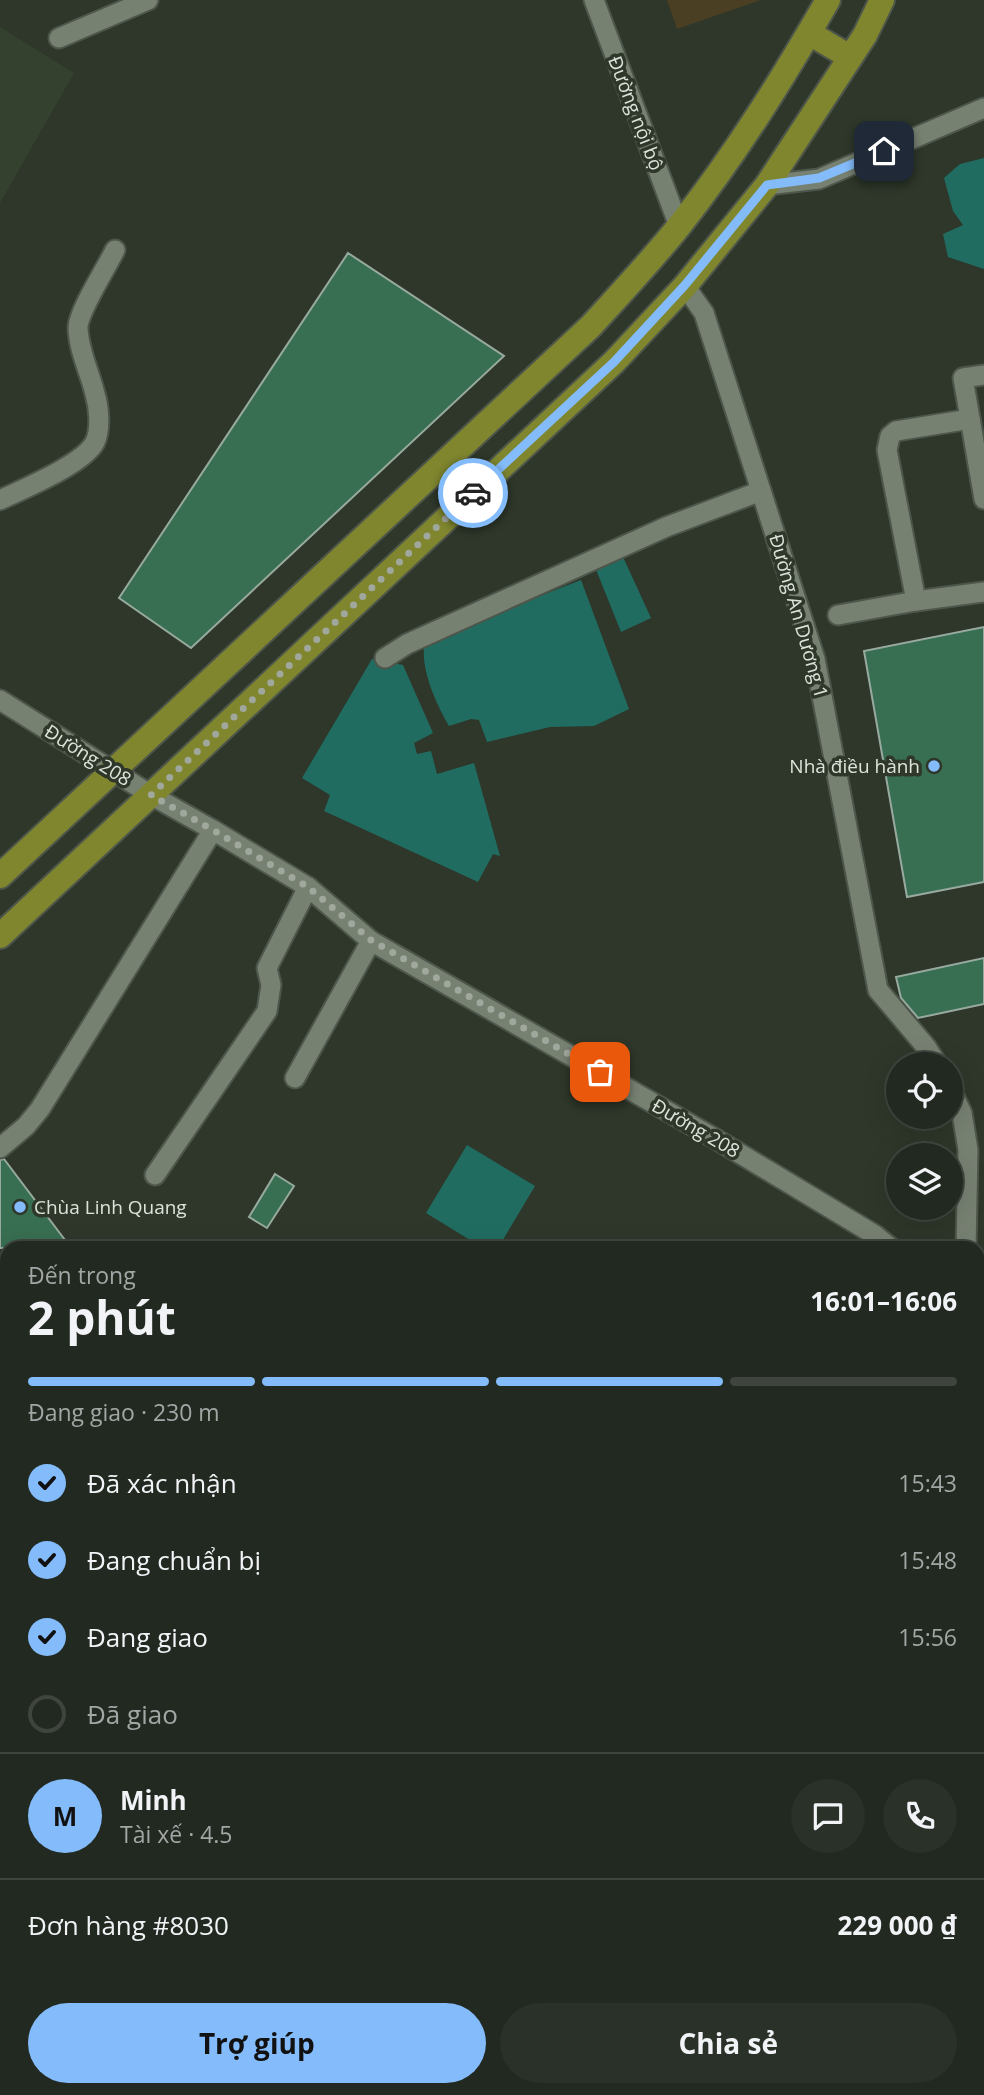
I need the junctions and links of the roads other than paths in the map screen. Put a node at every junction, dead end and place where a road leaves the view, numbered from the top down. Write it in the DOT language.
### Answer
graph roads {
  1 [pos="148,0"];
  2 [pos="594,0"];
  3 [pos="828,0"];
  4 [pos="882,0"];
  5 [pos="809,33"];
  6 [pos="59,38"];
  7 [pos="850,57"];
  8 [pos="984,108"];
  9 [pos="767,185"];
  10 [pos="679,226"];
  11 [pos="115,250"];
  12 [pos="685,285"];
  13 [pos="984,375"];
  14 [pos="970,419"];
  15 [pos="761,491"];
  16 [pos="984,499"];
  17 [pos="0,500"];
  18 [pos="984,592"];
  19 [pos="916,601"];
  20 [pos="838,615"];
  21 [pos="385,658"];
  22 [pos="0,700"];
  23 [pos="112,770"];
  24 [pos="151,795"];
  25 [pos="213,830"];
  26 [pos="0,877"];
  27 [pos="308,887"];
  28 [pos="0,936"];
  29 [pos="371,940"];
  30 [pos="930,1052"];
  31 [pos="295,1078"];
  32 [pos="963,1119"];
  33 [pos="0,1148"];
  34 [pos="155,1175"];
  35 [pos="867,1241"];
  36 [pos="966,1241"];
  1 -- 6 [label="street"];
  2 -- 10 [label="street, Đường nội bộ"];
  3 -- 5 [label="main road"];
  4 -- 7 [label="main road"];
  5 -- 7 [label="main road"];
  5 -- 10 [label="main road"];
  7 -- 9 [label="main road"];
  8 -- 9 [label="street"];
  9 -- 12 [label="main road"];
  10 -- 23 [label="main road"];
  11 -- 17 [label="street"];
  12 -- 15 [label="street, Đường An Dương 1"];
  12 -- 24 [label="main road"];
  13 -- 14 [label="street"];
  14 -- 16 [label="street"];
  14 -- 19 [label="street"];
  15 -- 21 [label="street"];
  15 -- 30 [label="street, Đường An Dương 1"];
  18 -- 19 [label="street"];
  19 -- 20 [label="street"];
  22 -- 23 [label="street, Đường 208"];
  23 -- 24 [label="street, Đường 208"];
  23 -- 26 [label="main road"];
  24 -- 25 [label="street, Đường 208"];
  24 -- 28 [label="main road"];
  25 -- 27 [label="street, Đường 208"];
  25 -- 33 [label="street"];
  27 -- 29 [label="street, Đường 208"];
  27 -- 34 [label="street"];
  29 -- 31 [label="street"];
  29 -- 35 [label="street, Đường 208"];
  32 -- 36 [label="street"];
}
